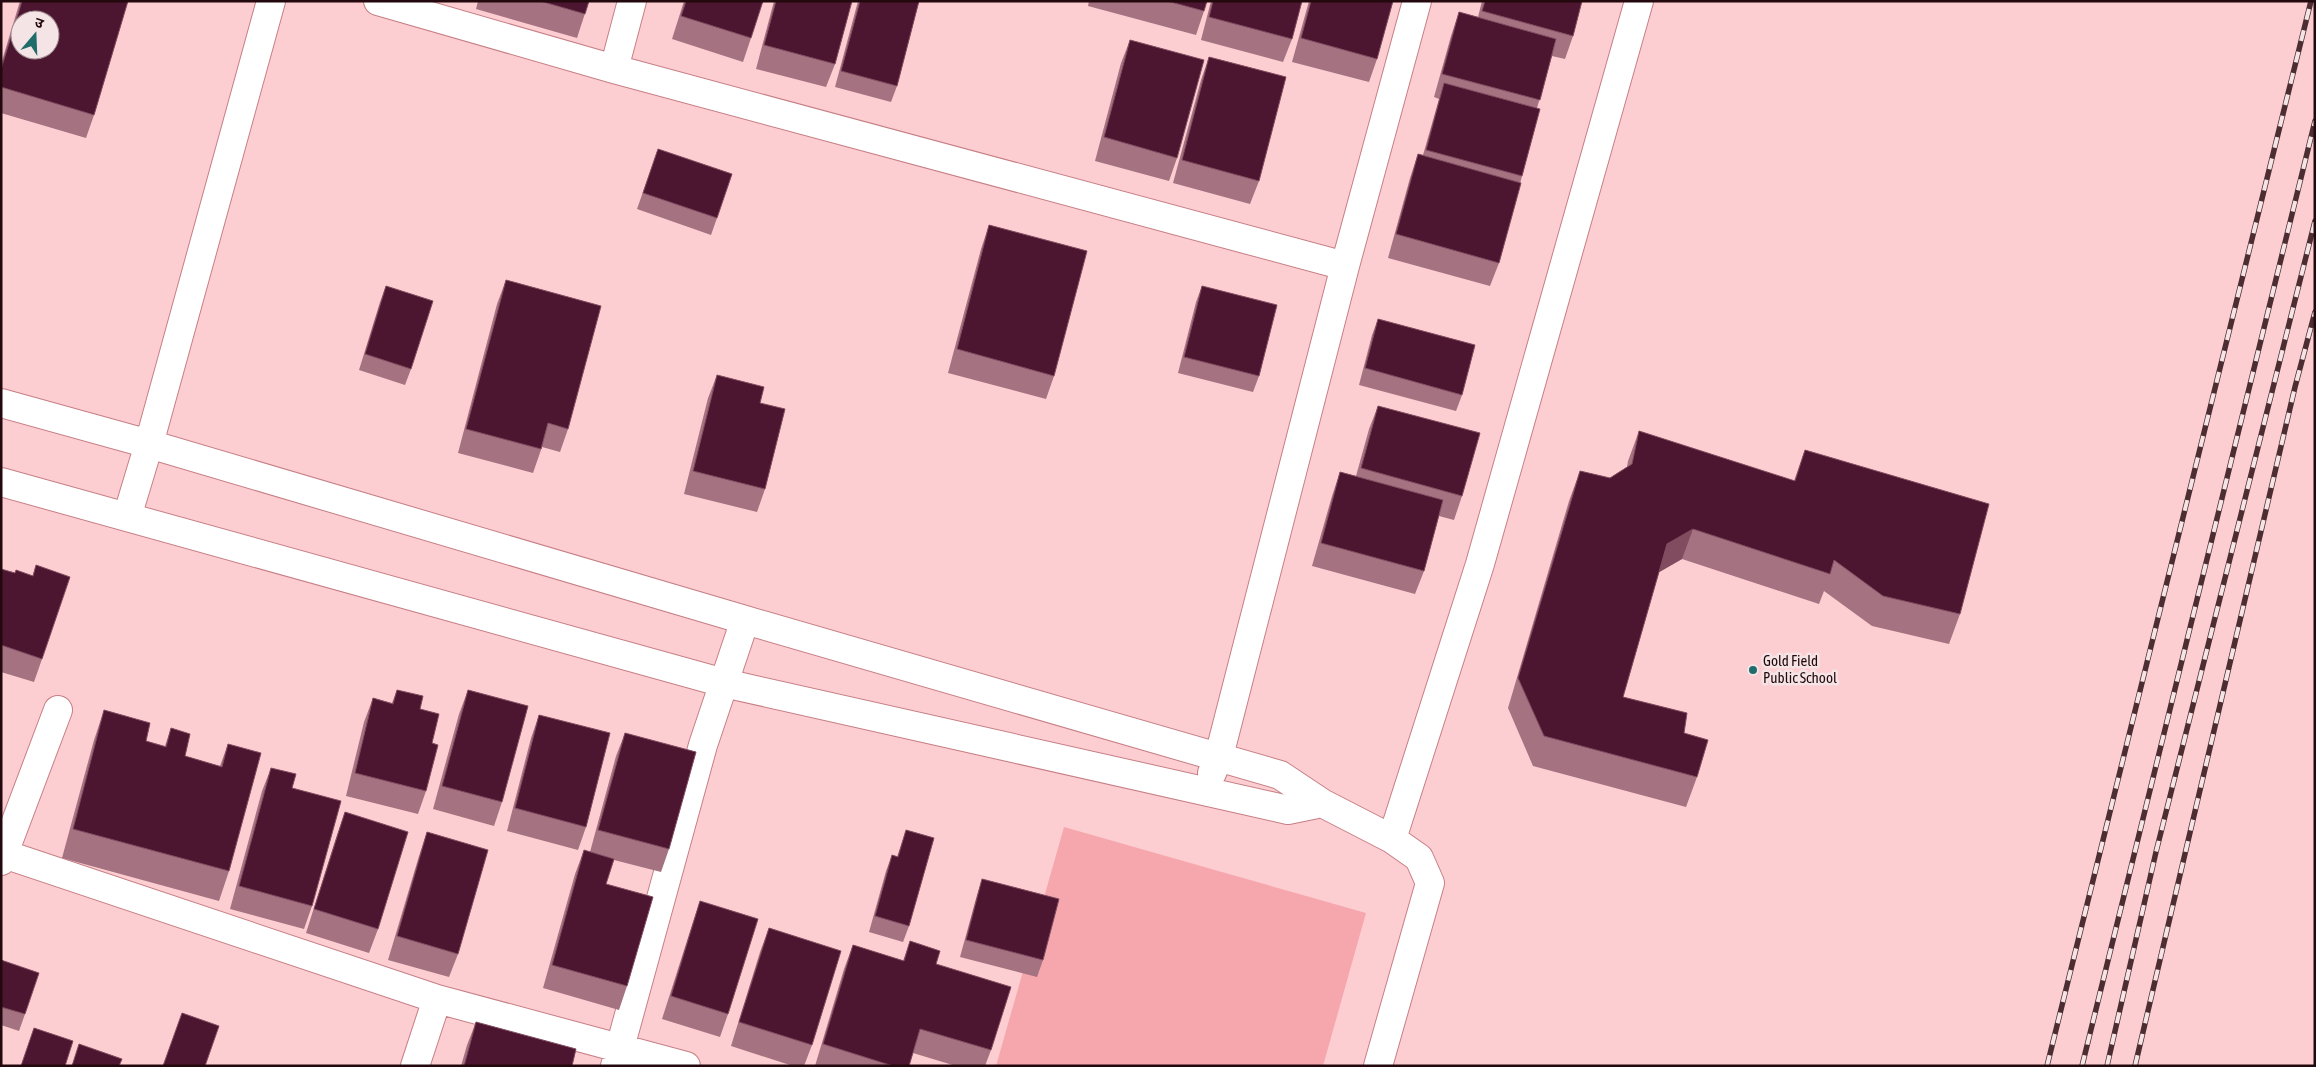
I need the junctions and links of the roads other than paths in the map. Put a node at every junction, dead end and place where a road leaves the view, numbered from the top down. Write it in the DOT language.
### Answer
graph roads {
  1 [pos="271,1"];
  2 [pos="378,1"];
  3 [pos="632,1"];
  4 [pos="1417,1"];
  5 [pos="1639,1"];
  6 [pos="614,69"];
  7 [pos="1344,266"];
  8 [pos="1,403"];
  9 [pos="149,444"];
  10 [pos="1,482"];
  11 [pos="126,516"];
  12 [pos="745,620"];
  13 [pos="724,683"];
  14 [pos="58,710"];
  15 [pos="1219,756"];
  16 [pos="1204,790"];
  17 [pos="1322,804"];
  18 [pos="1392,839"];
  19 [pos="3,857"];
  20 [pos="437,999"];
  21 [pos="618,1056"];
  22 [pos="414,1066"];
  23 [pos="686,1066"];
  24 [pos="1378,1066"];
  1 -- 9 [label="street"];
  2 -- 6 [label="street"];
  3 -- 6 [label="street"];
  4 -- 7 [label="street"];
  5 -- 18 [label="street"];
  6 -- 7 [label="street"];
  7 -- 15 [label="street"];
  8 -- 9 [label="street"];
  9 -- 11 [label="street"];
  9 -- 12 [label="street"];
  10 -- 11 [label="street"];
  11 -- 13 [label="street"];
  12 -- 13 [label="street"];
  12 -- 15 [label="street"];
  13 -- 16 [label="street"];
  13 -- 21 [label="street"];
  14 -- 19 [label="street"];
  15 -- 16 [label="street"];
  15 -- 17 [label="street"];
  16 -- 17 [label="street"];
  17 -- 18 [label="street"];
  18 -- 24 [label="street"];
  19 -- 20 [label="street"];
  20 -- 21 [label="street"];
  20 -- 22 [label="street"];
  21 -- 23 [label="street"];
}
